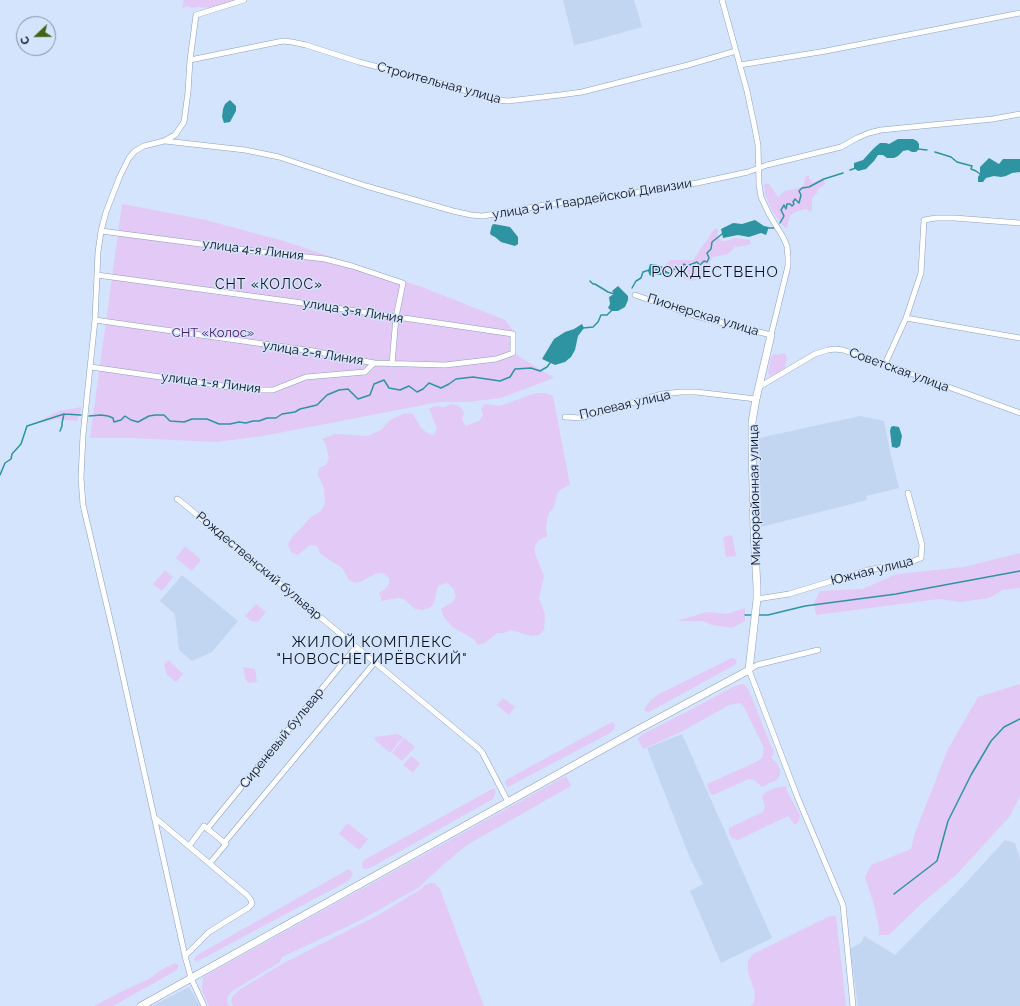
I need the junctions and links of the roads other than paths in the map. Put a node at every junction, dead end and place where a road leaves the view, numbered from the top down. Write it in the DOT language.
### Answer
graph roads {
  1 [pos="244,0"];
  2 [pos="722,0"];
  3 [pos="1020,13"];
  4 [pos="736,51"];
  5 [pos="190,60"];
  6 [pos="740,65"];
  7 [pos="1020,114"];
  8 [pos="164,141"];
  9 [pos="759,168"];
  10 [pos="1020,223"];
  11 [pos="101,231"];
  12 [pos="97,275"];
  13 [pos="635,295"];
  14 [pos="396,317"];
  15 [pos="906,318"];
  16 [pos="95,320"];
  17 [pos="513,334"];
  18 [pos="771,335"];
  19 [pos="1020,338"];
  20 [pos="374,363"];
  21 [pos="392,364"];
  22 [pos="885,364"];
  23 [pos="91,367"];
  24 [pos="759,387"];
  25 [pos="756,399"];
  26 [pos="1020,413"];
  27 [pos="565,417"];
  28 [pos="908,492"];
  29 [pos="177,499"];
  30 [pos="757,599"];
  31 [pos="356,647"];
  32 [pos="818,650"];
  33 [pos="375,662"];
  34 [pos="749,670"];
  35 [pos="508,802"];
  36 [pos="154,817"];
  37 [pos="205,828"];
  38 [pos="225,843"];
  39 [pos="189,846"];
  40 [pos="210,864"];
  41 [pos="185,956"];
  42 [pos="191,978"];
  43 [pos="141,1006"];
  44 [pos="204,1006"];
  45 [pos="853,1006"];
  1 -- 5 [label="street"];
  2 -- 4 [label="street, Микрорайонная улица"];
  3 -- 6 [label="street"];
  4 -- 5 [label="street, Строительная улица"];
  4 -- 6 [label="street, Микрорайонная улица"];
  5 -- 8 [label="street"];
  6 -- 9 [label="street, Микрорайонная улица"];
  7 -- 9 [label="street, улица 9-й Гвардейской Дивизии"];
  8 -- 9 [label="street, улица 9-й Гвардейской Дивизии"];
  8 -- 11 [label="street"];
  9 -- 18 [label="street, Микрорайонная улица"];
  10 -- 15 [label="street"];
  11 -- 12 [label="street"];
  11 -- 14 [label="street, улица 4-я Линия"];
  12 -- 14 [label="street, улица 3-я Линия"];
  12 -- 16 [label="street"];
  13 -- 18 [label="street, Пионерская улица"];
  14 -- 17 [label="street, улица 3-я Линия"];
  14 -- 21 [label="street"];
  15 -- 19 [label="street"];
  15 -- 22 [label="street"];
  16 -- 20 [label="street, улица 2-я Линия"];
  16 -- 23 [label="street"];
  17 -- 21 [label="street, улица 2-я Линия"];
  18 -- 24 [label="street, Микрорайонная улица"];
  20 -- 21 [label="street, улица 2-я Линия"];
  20 -- 23 [label="street, улица 1-я Линия"];
  22 -- 24 [label="street, Советская улица"];
  22 -- 26 [label="street, Советская улица"];
  23 -- 36 [label="street"];
  24 -- 25 [label="street, Микрорайонная улица"];
  25 -- 27 [label="street, Полевая улица"];
  25 -- 30 [label="street, Микрорайонная улица"];
  28 -- 30 [label="street, Южная улица"];
  29 -- 31 [label="street, Рождественский бульвар"];
  30 -- 34 [label="street, Микрорайонная улица"];
  31 -- 33 [label="street, Рождественский бульвар"];
  31 -- 37 [label="street, Сиреневый бульвар"];
  32 -- 34 [label="street"];
  33 -- 35 [label="street, Рождественский бульвар"];
  33 -- 38 [label="street, Сиреневый бульвар"];
  34 -- 35 [label="street"];
  34 -- 45 [label="street"];
  35 -- 42 [label="street"];
  36 -- 39 [label="street"];
  36 -- 41 [label="street"];
  37 -- 38 [label="street"];
  37 -- 39 [label="street, Сиреневый бульвар"];
  38 -- 40 [label="street, Сиреневый бульвар"];
  39 -- 40 [label="street"];
  40 -- 41 [label="street"];
  41 -- 42 [label="street"];
  42 -- 43 [label="street"];
  42 -- 44 [label="street"];
}
